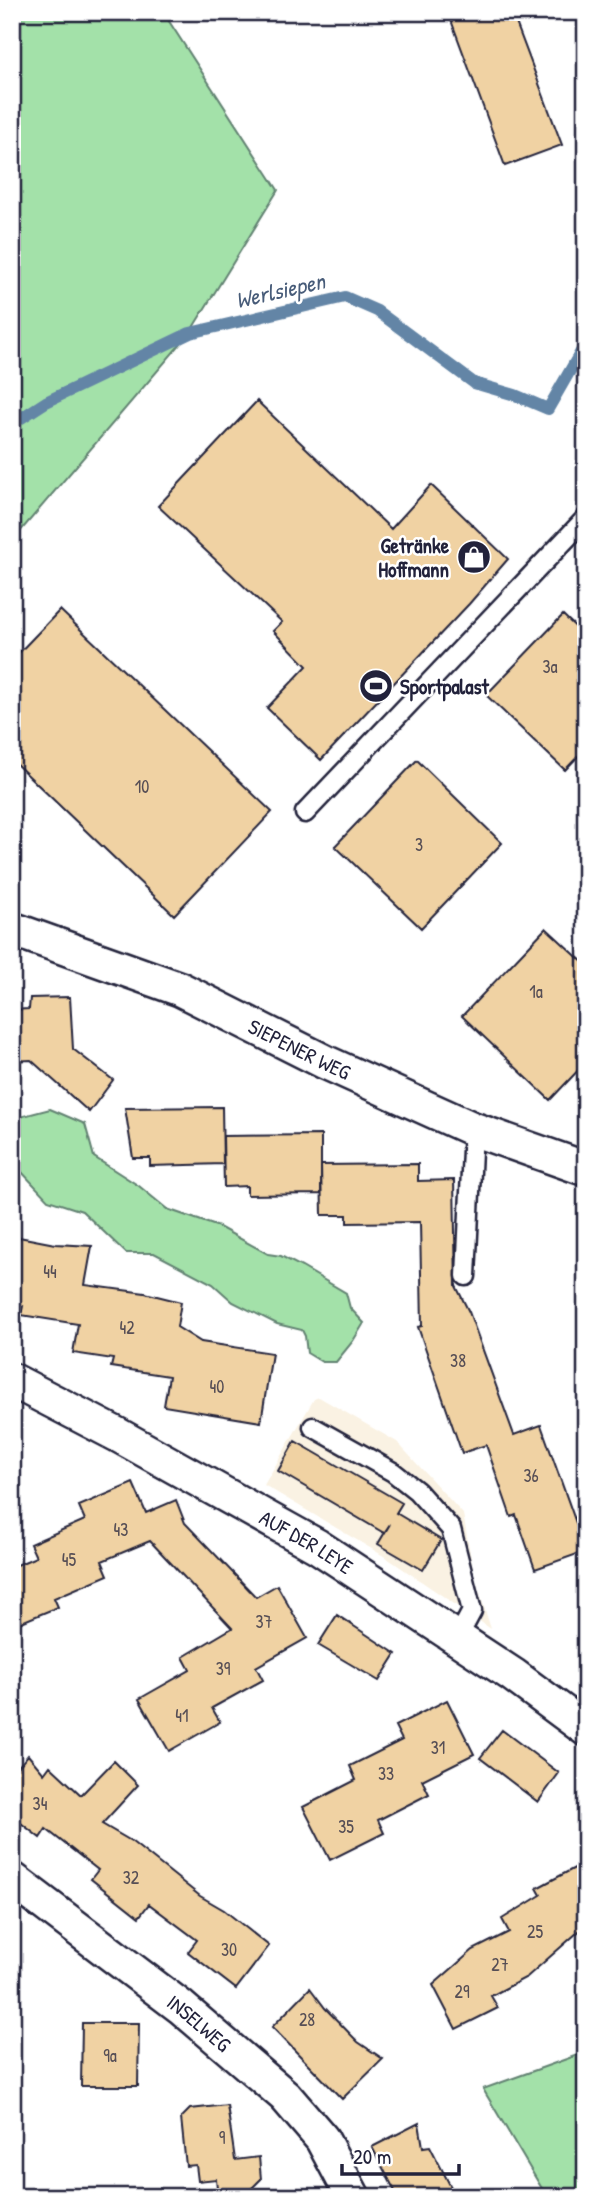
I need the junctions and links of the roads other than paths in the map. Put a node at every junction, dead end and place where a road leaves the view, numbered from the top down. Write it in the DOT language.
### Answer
graph roads {
  1 [pos="586,518"];
  2 [pos="305,813"];
  3 [pos="12,929"];
  4 [pos="473,1129"];
  5 [pos="586,1169"];
  6 [pos="466,1276"];
  7 [pos="12,1380"];
  8 [pos="313,1427"];
  9 [pos="457,1639"];
  10 [pos="586,1729"];
  11 [pos="12,1879"];
  12 [pos="353,2197"];
  1 -- 2 [label="lane"];
  3 -- 4 [label="street, SIEPENER WEG"];
  4 -- 5 [label="street, SIEPENER WEG"];
  4 -- 6 [label="lane"];
  7 -- 9 [label="street, AUF DER LEYE"];
  8 -- 9 [label="lane"];
  9 -- 10 [label="street, AUF DER LEYE"];
  11 -- 12 [label="street, INSELWEG"];
}
